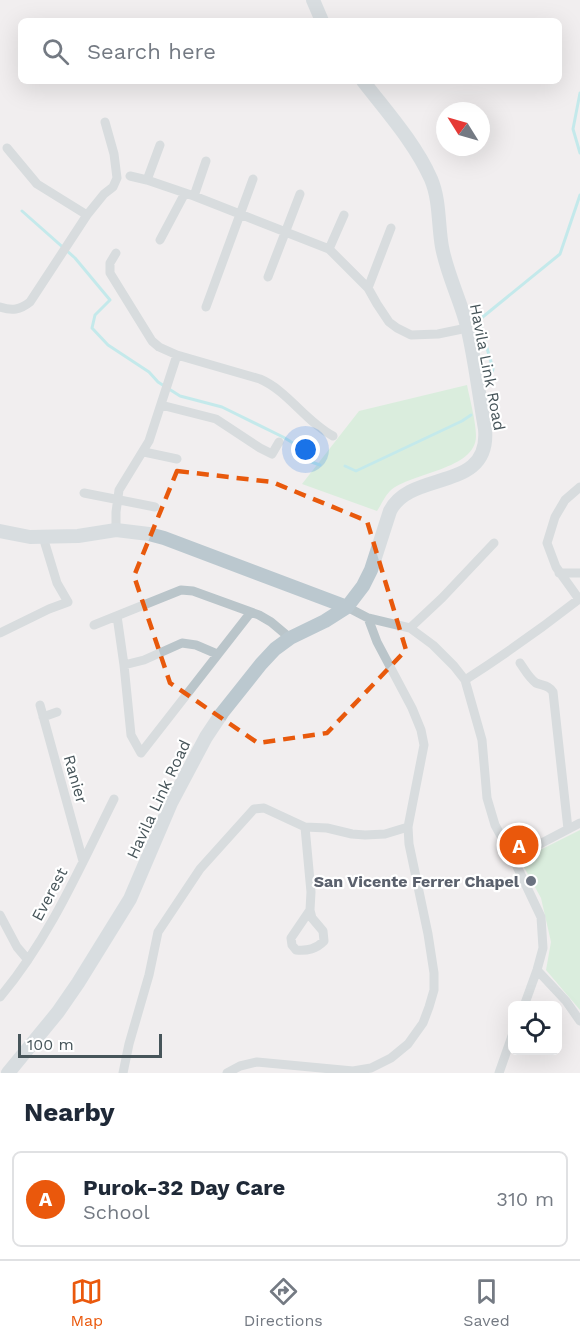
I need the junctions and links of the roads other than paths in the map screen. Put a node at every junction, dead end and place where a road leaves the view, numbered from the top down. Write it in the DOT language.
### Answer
graph roads {
  1 [pos="314,0"];
  2 [pos="321,18"];
  3 [pos="365,84"];
  4 [pos="105,122"];
  5 [pos="160,145"];
  6 [pos="7,148"];
  7 [pos="206,161"];
  8 [pos="130,176"];
  9 [pos="253,179"];
  10 [pos="147,180"];
  11 [pos="300,194"];
  12 [pos="190,195"];
  13 [pos="87,215"];
  14 [pos="239,215"];
  15 [pos="344,215"];
  16 [pos="391,228"];
  17 [pos="284,233"];
  18 [pos="160,240"];
  19 [pos="328,249"];
  20 [pos="116,253"];
  21 [pos="268,277"];
  22 [pos="368,288"];
  23 [pos="0,307"];
  24 [pos="206,308"];
  25 [pos="467,328"];
  26 [pos="177,356"];
  27 [pos="161,405"];
  28 [pos="333,436"];
  29 [pos="279,442"];
  30 [pos="144,452"];
  31 [pos="177,459"];
  32 [pos="580,487"];
  33 [pos="84,493"];
  34 [pos="117,499"];
  35 [pos="155,507"];
  36 [pos="117,530"];
  37 [pos="0,531"];
  38 [pos="43,537"];
  39 [pos="494,543"];
  40 [pos="559,573"];
  41 [pos="580,573"];
  42 [pos="579,600"];
  43 [pos="347,607"];
  44 [pos="251,612"];
  45 [pos="117,615"];
  46 [pos="368,618"];
  47 [pos="94,625"];
  48 [pos="410,628"];
  49 [pos="0,633"];
  50 [pos="290,638"];
  51 [pos="217,654"];
  52 [pos="520,663"];
  53 [pos="124,665"];
  54 [pos="465,680"];
  55 [pos="40,705"];
  56 [pos="57,712"];
  57 [pos="43,717"];
  58 [pos="114,799"];
  59 [pos="580,822"];
  60 [pos="305,827"];
  61 [pos="408,827"];
  62 [pos="568,828"];
  63 [pos="513,858"];
  64 [pos="83,861"];
  65 [pos="310,910"];
  66 [pos="0,915"];
  67 [pos="28,960"];
  68 [pos="537,970"];
  69 [pos="0,997"];
  70 [pos="526,1001"];
  71 [pos="580,1021"];
  72 [pos="508,1049"];
  73 [pos="8,1073"];
  74 [pos="123,1073"];
  75 [pos="227,1073"];
  76 [pos="499,1073"];
  1 -- 2 [label="street"];
  3 -- 25 [label="street, Havila Link Road"];
  4 -- 13 [label="street"];
  5 -- 10 [label="street"];
  6 -- 13 [label="street"];
  7 -- 12 [label="street"];
  8 -- 10 [label="street"];
  9 -- 14 [label="street"];
  10 -- 12 [label="street"];
  11 -- 17 [label="street"];
  12 -- 14 [label="street"];
  12 -- 18 [label="street"];
  13 -- 23 [label="street"];
  14 -- 17 [label="street"];
  14 -- 24 [label="street"];
  15 -- 19 [label="street"];
  16 -- 22 [label="street"];
  17 -- 19 [label="street"];
  17 -- 21 [label="street"];
  19 -- 22 [label="street"];
  20 -- 26 [label="street"];
  22 -- 25 [label="street"];
  25 -- 43 [label="street, Havila Link Road"];
  26 -- 27 [label="street"];
  26 -- 28 [label="street"];
  27 -- 29 [label="street"];
  27 -- 30 [label="street"];
  30 -- 31 [label="street"];
  30 -- 34 [label="street"];
  32 -- 40 [label="street"];
  33 -- 34 [label="street"];
  34 -- 35 [label="street"];
  34 -- 36 [label="street"];
  36 -- 38 [label="street"];
  36 -- 43 [label="street"];
  37 -- 38 [label="street"];
  38 -- 49 [label="street"];
  39 -- 48 [label="street"];
  40 -- 41 [label="street"];
  40 -- 42 [label="street"];
  42 -- 54 [label="street"];
  43 -- 46 [label="street"];
  43 -- 50 [label="street, Havila Link Road"];
  44 -- 45 [label="street"];
  44 -- 50 [label="street"];
  44 -- 51 [label="street"];
  45 -- 47 [label="street"];
  45 -- 53 [label="street"];
  46 -- 48 [label="street"];
  46 -- 61 [label="street"];
  48 -- 54 [label="street"];
  50 -- 73 [label="street, Havila Link Road"];
  51 -- 53 [label="street"];
  51 -- 53 [label="street"];
  52 -- 62 [label="street"];
  54 -- 63 [label="street"];
  55 -- 57 [label="street, Ranier"];
  56 -- 57 [label="street"];
  57 -- 64 [label="street, Ranier"];
  58 -- 64 [label="street, Everest"];
  59 -- 62 [label="street"];
  60 -- 61 [label="street"];
  60 -- 65 [label="street"];
  60 -- 74 [label="street"];
  61 -- 75 [label="street"];
  62 -- 63 [label="street"];
  63 -- 68 [label="street"];
  64 -- 67 [label="street, Everest"];
  65 -- 65 [label="street"];
  66 -- 67 [label="street"];
  67 -- 69 [label="street, Everest"];
  68 -- 70 [label="street"];
  68 -- 71 [label="street"];
  72 -- 76 [label="street"];
}
